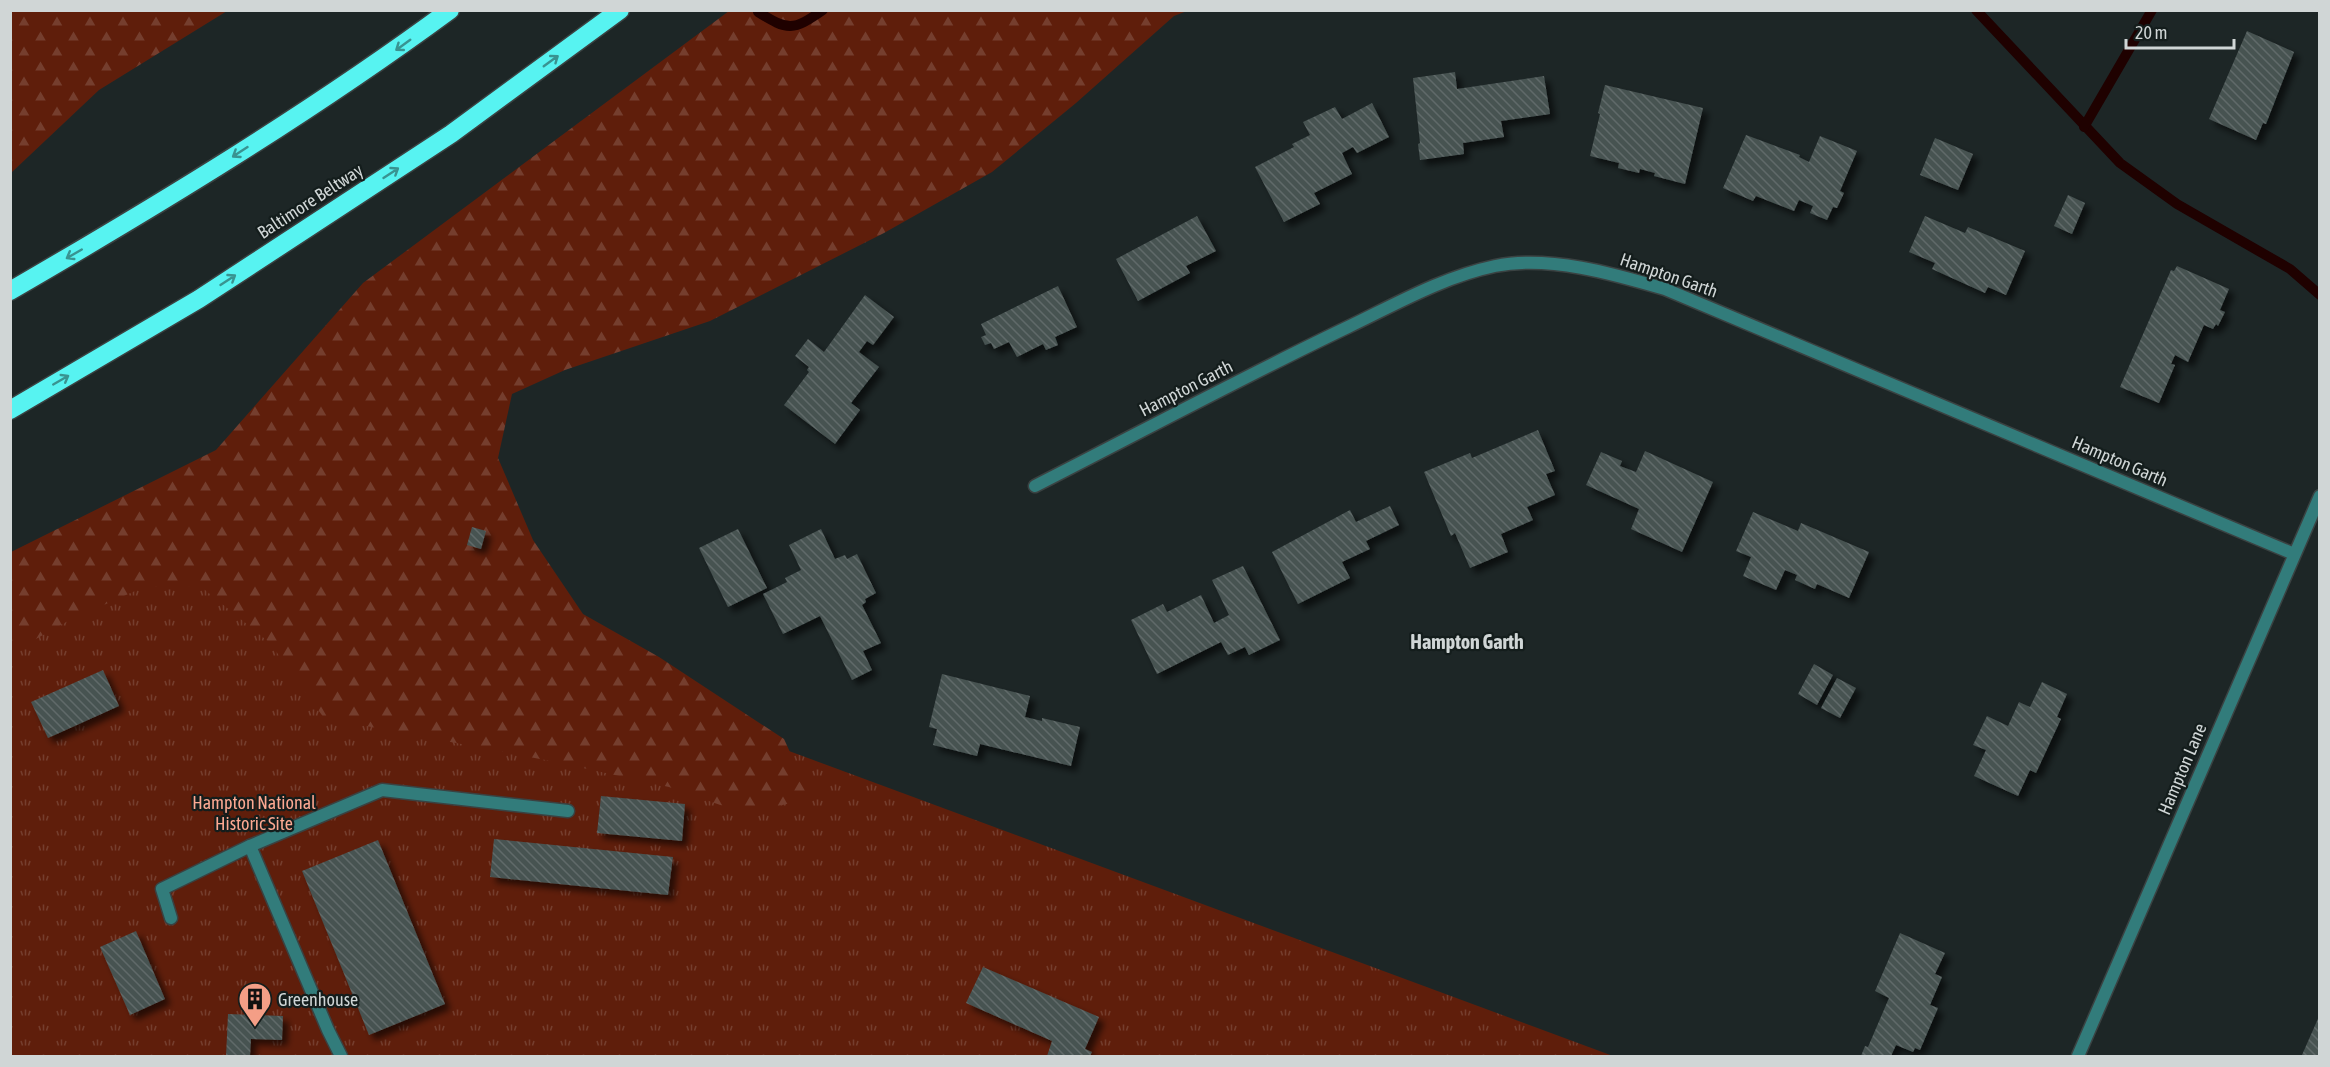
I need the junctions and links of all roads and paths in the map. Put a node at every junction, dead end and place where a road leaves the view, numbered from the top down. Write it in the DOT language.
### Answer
graph roads {
  1 [pos="450,10"];
  2 [pos="620,10"];
  3 [pos="10,291"];
  4 [pos="10,410"];
  5 [pos="1035,486"];
  6 [pos="2319,496"];
  7 [pos="2294,554"];
  8 [pos="568,811"];
  9 [pos="250,846"];
  10 [pos="171,918"];
  11 [pos="341,1056"];
  12 [pos="2078,1056"];
  1 -- 3 [label="highway, one-way"];
  4 -- 2 [label="highway, Baltimore Beltway, one-way"];
  5 -- 7 [label="street, Hampton Garth"];
  6 -- 7 [label="street, Hampton Lane"];
  7 -- 12 [label="street, Hampton Lane"];
  8 -- 9 [label="street"];
  9 -- 10 [label="street"];
  9 -- 11 [label="street"];
}
